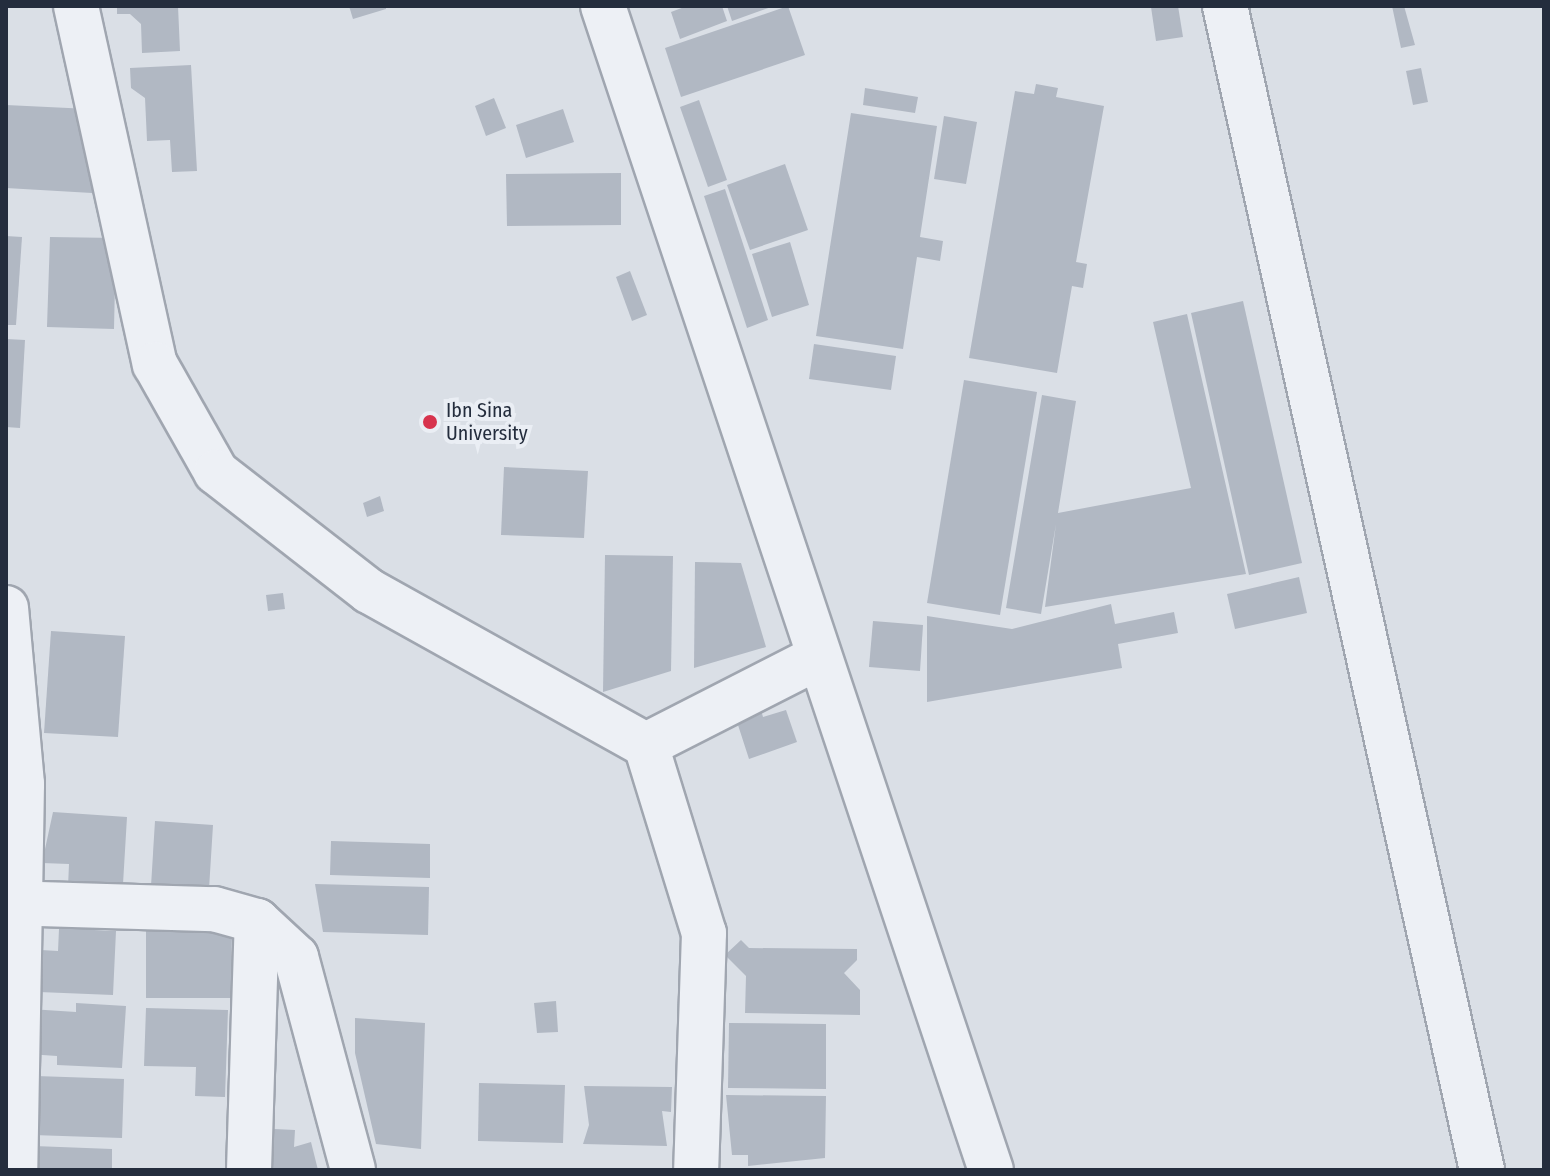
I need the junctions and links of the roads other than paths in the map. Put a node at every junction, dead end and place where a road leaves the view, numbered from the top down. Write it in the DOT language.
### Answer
graph roads {
  1 [pos="76,6"];
  2 [pos="603,6"];
  3 [pos="1225,6"];
  4 [pos="6,608"];
  5 [pos="819,657"];
  6 [pos="646,745"];
  7 [pos="14,903"];
  8 [pos="257,921"];
  9 [pos="11,1036"];
  10 [pos="15,1170"];
  11 [pos="249,1170"];
  12 [pos="353,1170"];
  13 [pos="696,1170"];
  14 [pos="991,1170"];
  15 [pos="1482,1170"];
  1 -- 6 [label="street"];
  2 -- 5 [label="street"];
  3 -- 15 [label="street"];
  4 -- 7 [label="street"];
  5 -- 6 [label="street"];
  5 -- 14 [label="street"];
  6 -- 13 [label="street"];
  7 -- 8 [label="street"];
  7 -- 9 [label="street"];
  8 -- 11 [label="street"];
  8 -- 12 [label="street"];
  9 -- 10 [label="street"];
}
